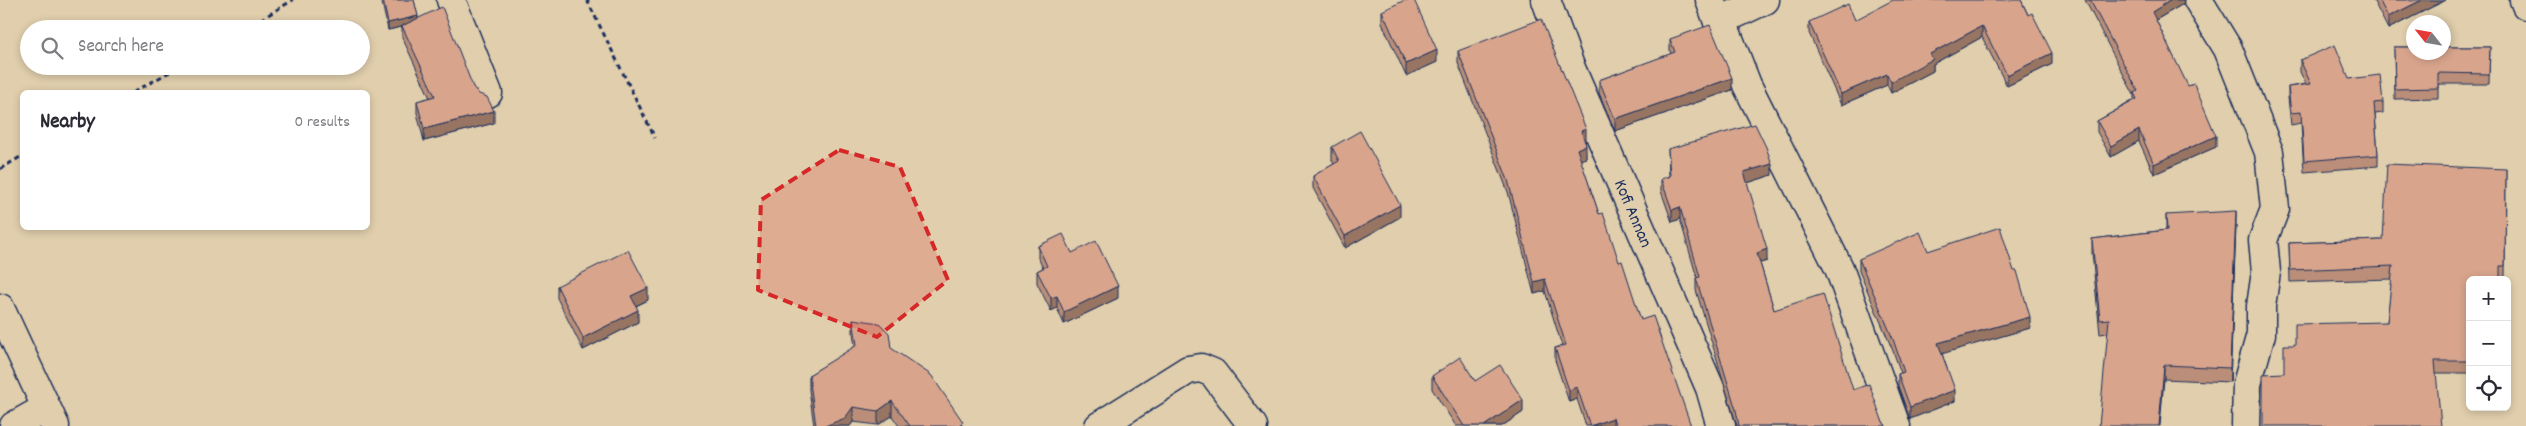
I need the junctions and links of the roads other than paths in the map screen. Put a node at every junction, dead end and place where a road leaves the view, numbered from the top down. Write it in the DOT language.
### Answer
graph roads {
  1 [pos="450,0"];
  2 [pos="1546,0"];
  3 [pos="1765,0"];
  4 [pos="2198,0"];
  5 [pos="2524,0"];
  6 [pos="2526,5"];
  7 [pos="1714,11"];
  8 [pos="488,93"];
  9 [pos="0,308"];
  10 [pos="50,417"];
  11 [pos="14,426"];
  12 [pos="1099,426"];
  13 [pos="1253,426"];
  14 [pos="1721,426"];
  15 [pos="1896,426"];
  16 [pos="2246,426"];
  1 -- 8 [label="street"];
  2 -- 14 [label="street, Kofi Annan"];
  3 -- 7 [label="street"];
  4 -- 16 [label="street"];
  5 -- 6 [label="street"];
  7 -- 15 [label="street"];
  9 -- 10 [label="street"];
  10 -- 11 [label="street"];
  12 -- 13 [label="street"];
}
